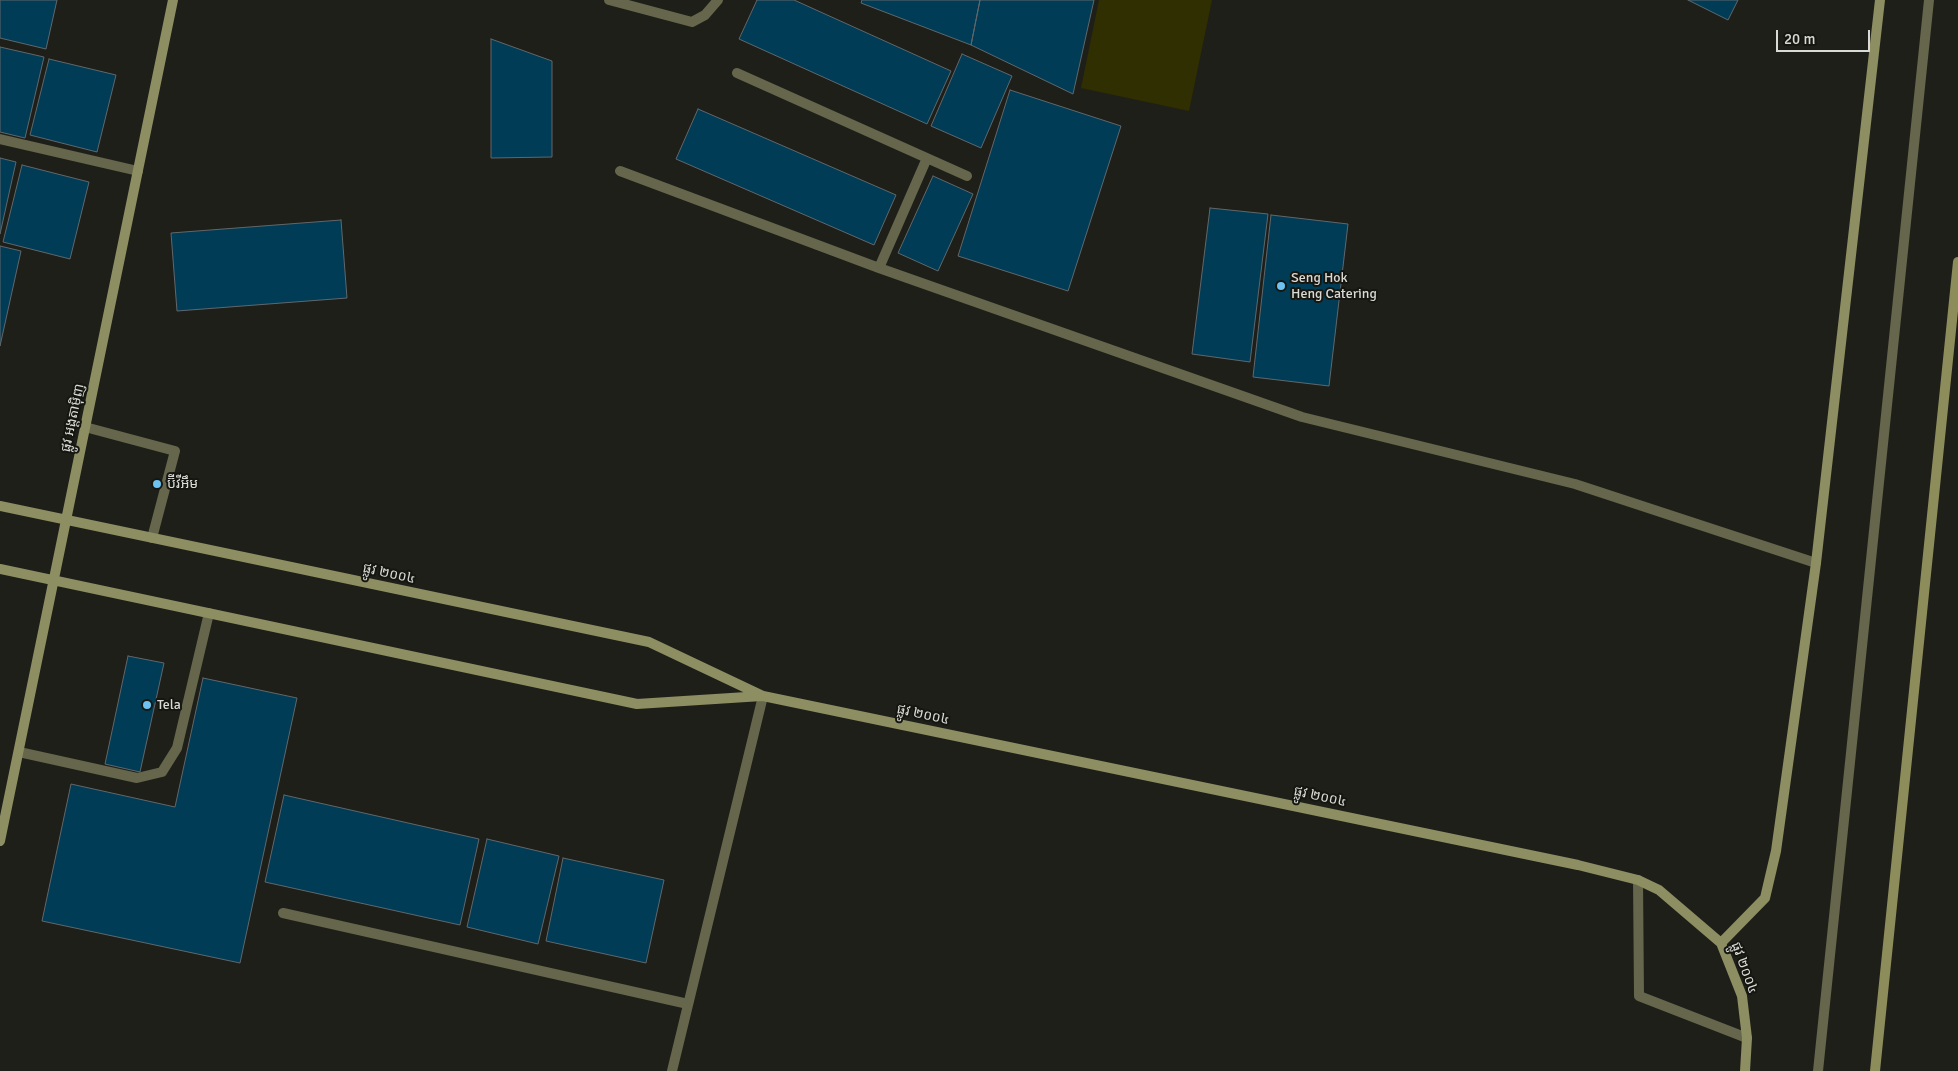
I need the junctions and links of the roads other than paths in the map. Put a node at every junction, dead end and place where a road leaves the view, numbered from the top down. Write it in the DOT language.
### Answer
graph roads {
  1 [pos="173,0"];
  2 [pos="609,0"];
  3 [pos="718,0"];
  4 [pos="1880,0"];
  5 [pos="1928,0"];
  6 [pos="737,73"];
  7 [pos="0,139"];
  8 [pos="927,158"];
  9 [pos="138,171"];
  10 [pos="620,171"];
  11 [pos="967,176"];
  12 [pos="879,268"];
  13 [pos="85,427"];
  14 [pos="0,506"];
  15 [pos="67,520"];
  16 [pos="152,538"];
  17 [pos="1816,563"];
  18 [pos="0,569"];
  19 [pos="54,580"];
  20 [pos="209,613"];
  21 [pos="763,696"];
  22 [pos="19,752"];
  23 [pos="0,841"];
  24 [pos="1638,880"];
  25 [pos="283,912"];
  26 [pos="1721,943"];
  27 [pos="688,1004"];
  28 [pos="1747,1038"];
  29 [pos="672,1071"];
  30 [pos="1745,1071"];
  31 [pos="1818,1071"];
  1 -- 9 [label="main road, ផ្លូវ អង្តតាម៉ិញ"];
  2 -- 3 [label="street"];
  4 -- 17 [label="main road"];
  5 -- 31 [label="street"];
  6 -- 8 [label="street"];
  7 -- 9 [label="street"];
  8 -- 11 [label="street"];
  8 -- 12 [label="street"];
  9 -- 13 [label="main road, ផ្លូវ អង្តតាម៉ិញ"];
  10 -- 12 [label="street"];
  12 -- 17 [label="street"];
  13 -- 15 [label="main road, ផ្លូវ អង្តតាម៉ិញ"];
  13 -- 16 [label="street"];
  14 -- 15 [label="main road, ផ្លូវ ២០០៤"];
  15 -- 16 [label="main road, ផ្លូវ ២០០៤"];
  15 -- 19 [label="main road, ផ្លូវ អង្តតាម៉ិញ"];
  16 -- 21 [label="main road, ផ្លូវ ២០០៤"];
  17 -- 26 [label="main road"];
  18 -- 19 [label="main road, ផ្លូវ ២០០៤"];
  19 -- 20 [label="main road, ផ្លូវ ២០០៤"];
  19 -- 22 [label="main road, ផ្លូវ អង្តតាម៉ិញ"];
  20 -- 21 [label="main road, ផ្លូវ ២០០៤"];
  20 -- 22 [label="street"];
  21 -- 24 [label="main road, ផ្លូវ ២០០៤"];
  21 -- 27 [label="street"];
  22 -- 23 [label="main road, ផ្លូវ អង្តតាម៉ិញ"];
  24 -- 26 [label="main road, ផ្លូវ ២០០៤"];
  24 -- 28 [label="street"];
  25 -- 27 [label="street"];
  26 -- 28 [label="main road, ផ្លូវ ២០០៤"];
  27 -- 29 [label="street"];
  28 -- 30 [label="main road, ផ្លូវ ២០០៤"];
}
